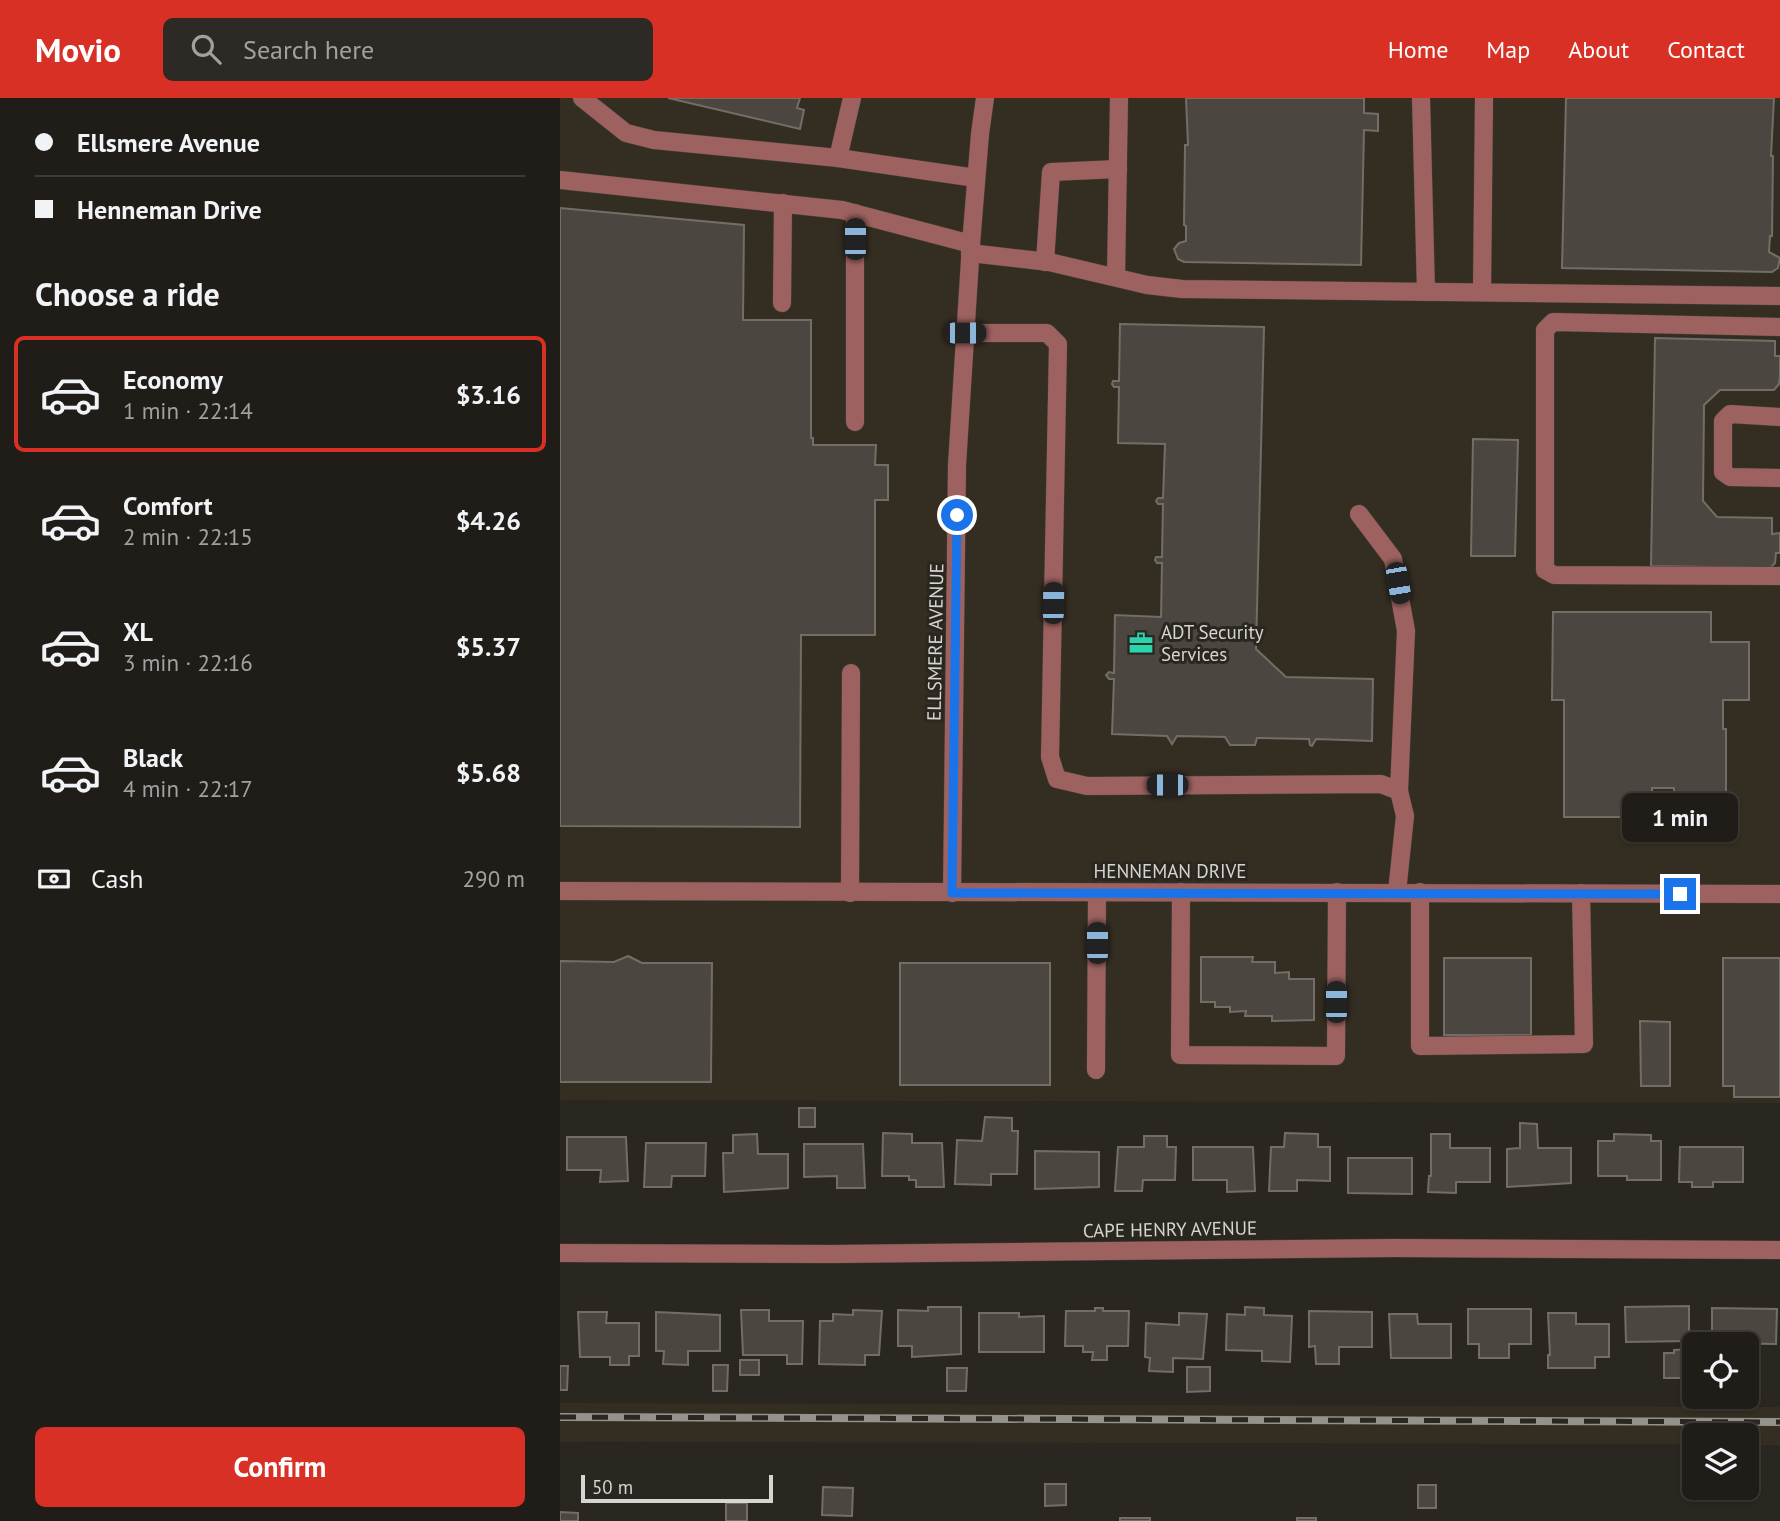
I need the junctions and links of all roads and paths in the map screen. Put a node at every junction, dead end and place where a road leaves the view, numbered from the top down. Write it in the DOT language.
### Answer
graph roads {
  1 [pos="852,98"];
  2 [pos="985,98"];
  3 [pos="1119,98"];
  4 [pos="1421,98"];
  5 [pos="1484,98"];
  6 [pos="591,102"];
  7 [pos="838,158"];
  8 [pos="1118,169"];
  9 [pos="976,178"];
  10 [pos="560,180"];
  11 [pos="783,203"];
  12 [pos="855,213"];
  13 [pos="971,248"];
  14 [pos="1045,262"];
  15 [pos="1116,278"];
  16 [pos="1426,292"];
  17 [pos="1482,292"];
  18 [pos="1780,296"];
  19 [pos="782,303"];
  20 [pos="1780,327"];
  21 [pos="965,333"];
  22 [pos="1780,417"];
  23 [pos="855,422"];
  24 [pos="1780,478"];
  25 [pos="1359,514"];
  26 [pos="1780,576"];
  27 [pos="851,673"];
  28 [pos="1399,791"];
  29 [pos="560,891"];
  30 [pos="850,892"];
  31 [pos="1097,892"];
  32 [pos="1181,892"];
  33 [pos="1337,892"];
  34 [pos="1397,892"];
  35 [pos="1420,892"];
  36 [pos="952,893"];
  37 [pos="1581,893"];
  38 [pos="1780,894"];
  39 [pos="1096,1070"];
  40 [pos="1780,1250"];
  41 [pos="560,1253"];
  1 -- 7 [label="street"];
  2 -- 9 [label="street, ELLSMERE AVENUE"];
  3 -- 8 [label="street"];
  4 -- 16 [label="street"];
  5 -- 17 [label="street"];
  6 -- 7 [label="street"];
  7 -- 9 [label="street"];
  8 -- 14 [label="street"];
  8 -- 15 [label="street"];
  9 -- 13 [label="street, ELLSMERE AVENUE"];
  10 -- 11 [label="street"];
  11 -- 12 [label="street"];
  11 -- 19 [label="street"];
  12 -- 13 [label="street"];
  12 -- 23 [label="street"];
  13 -- 14 [label="street"];
  13 -- 21 [label="street, ELLSMERE AVENUE"];
  14 -- 15 [label="street"];
  15 -- 16 [label="street"];
  16 -- 17 [label="street"];
  17 -- 18 [label="street"];
  20 -- 26 [label="street"];
  21 -- 28 [label="street"];
  21 -- 36 [label="street, ELLSMERE AVENUE"];
  22 -- 24 [label="street"];
  25 -- 28 [label="street"];
  27 -- 30 [label="street"];
  28 -- 34 [label="street"];
  29 -- 30 [label="street, HENNEMAN DRIVE"];
  30 -- 36 [label="street, HENNEMAN DRIVE"];
  31 -- 32 [label="street, HENNEMAN DRIVE"];
  31 -- 36 [label="street, HENNEMAN DRIVE"];
  31 -- 39 [label="street"];
  32 -- 33 [label="street, HENNEMAN DRIVE"];
  32 -- 33 [label="street"];
  33 -- 34 [label="street, HENNEMAN DRIVE"];
  34 -- 35 [label="street, HENNEMAN DRIVE"];
  35 -- 37 [label="street, HENNEMAN DRIVE"];
  35 -- 37 [label="street"];
  37 -- 38 [label="street, HENNEMAN DRIVE"];
  40 -- 41 [label="street, CAPE HENRY AVENUE"];
}
